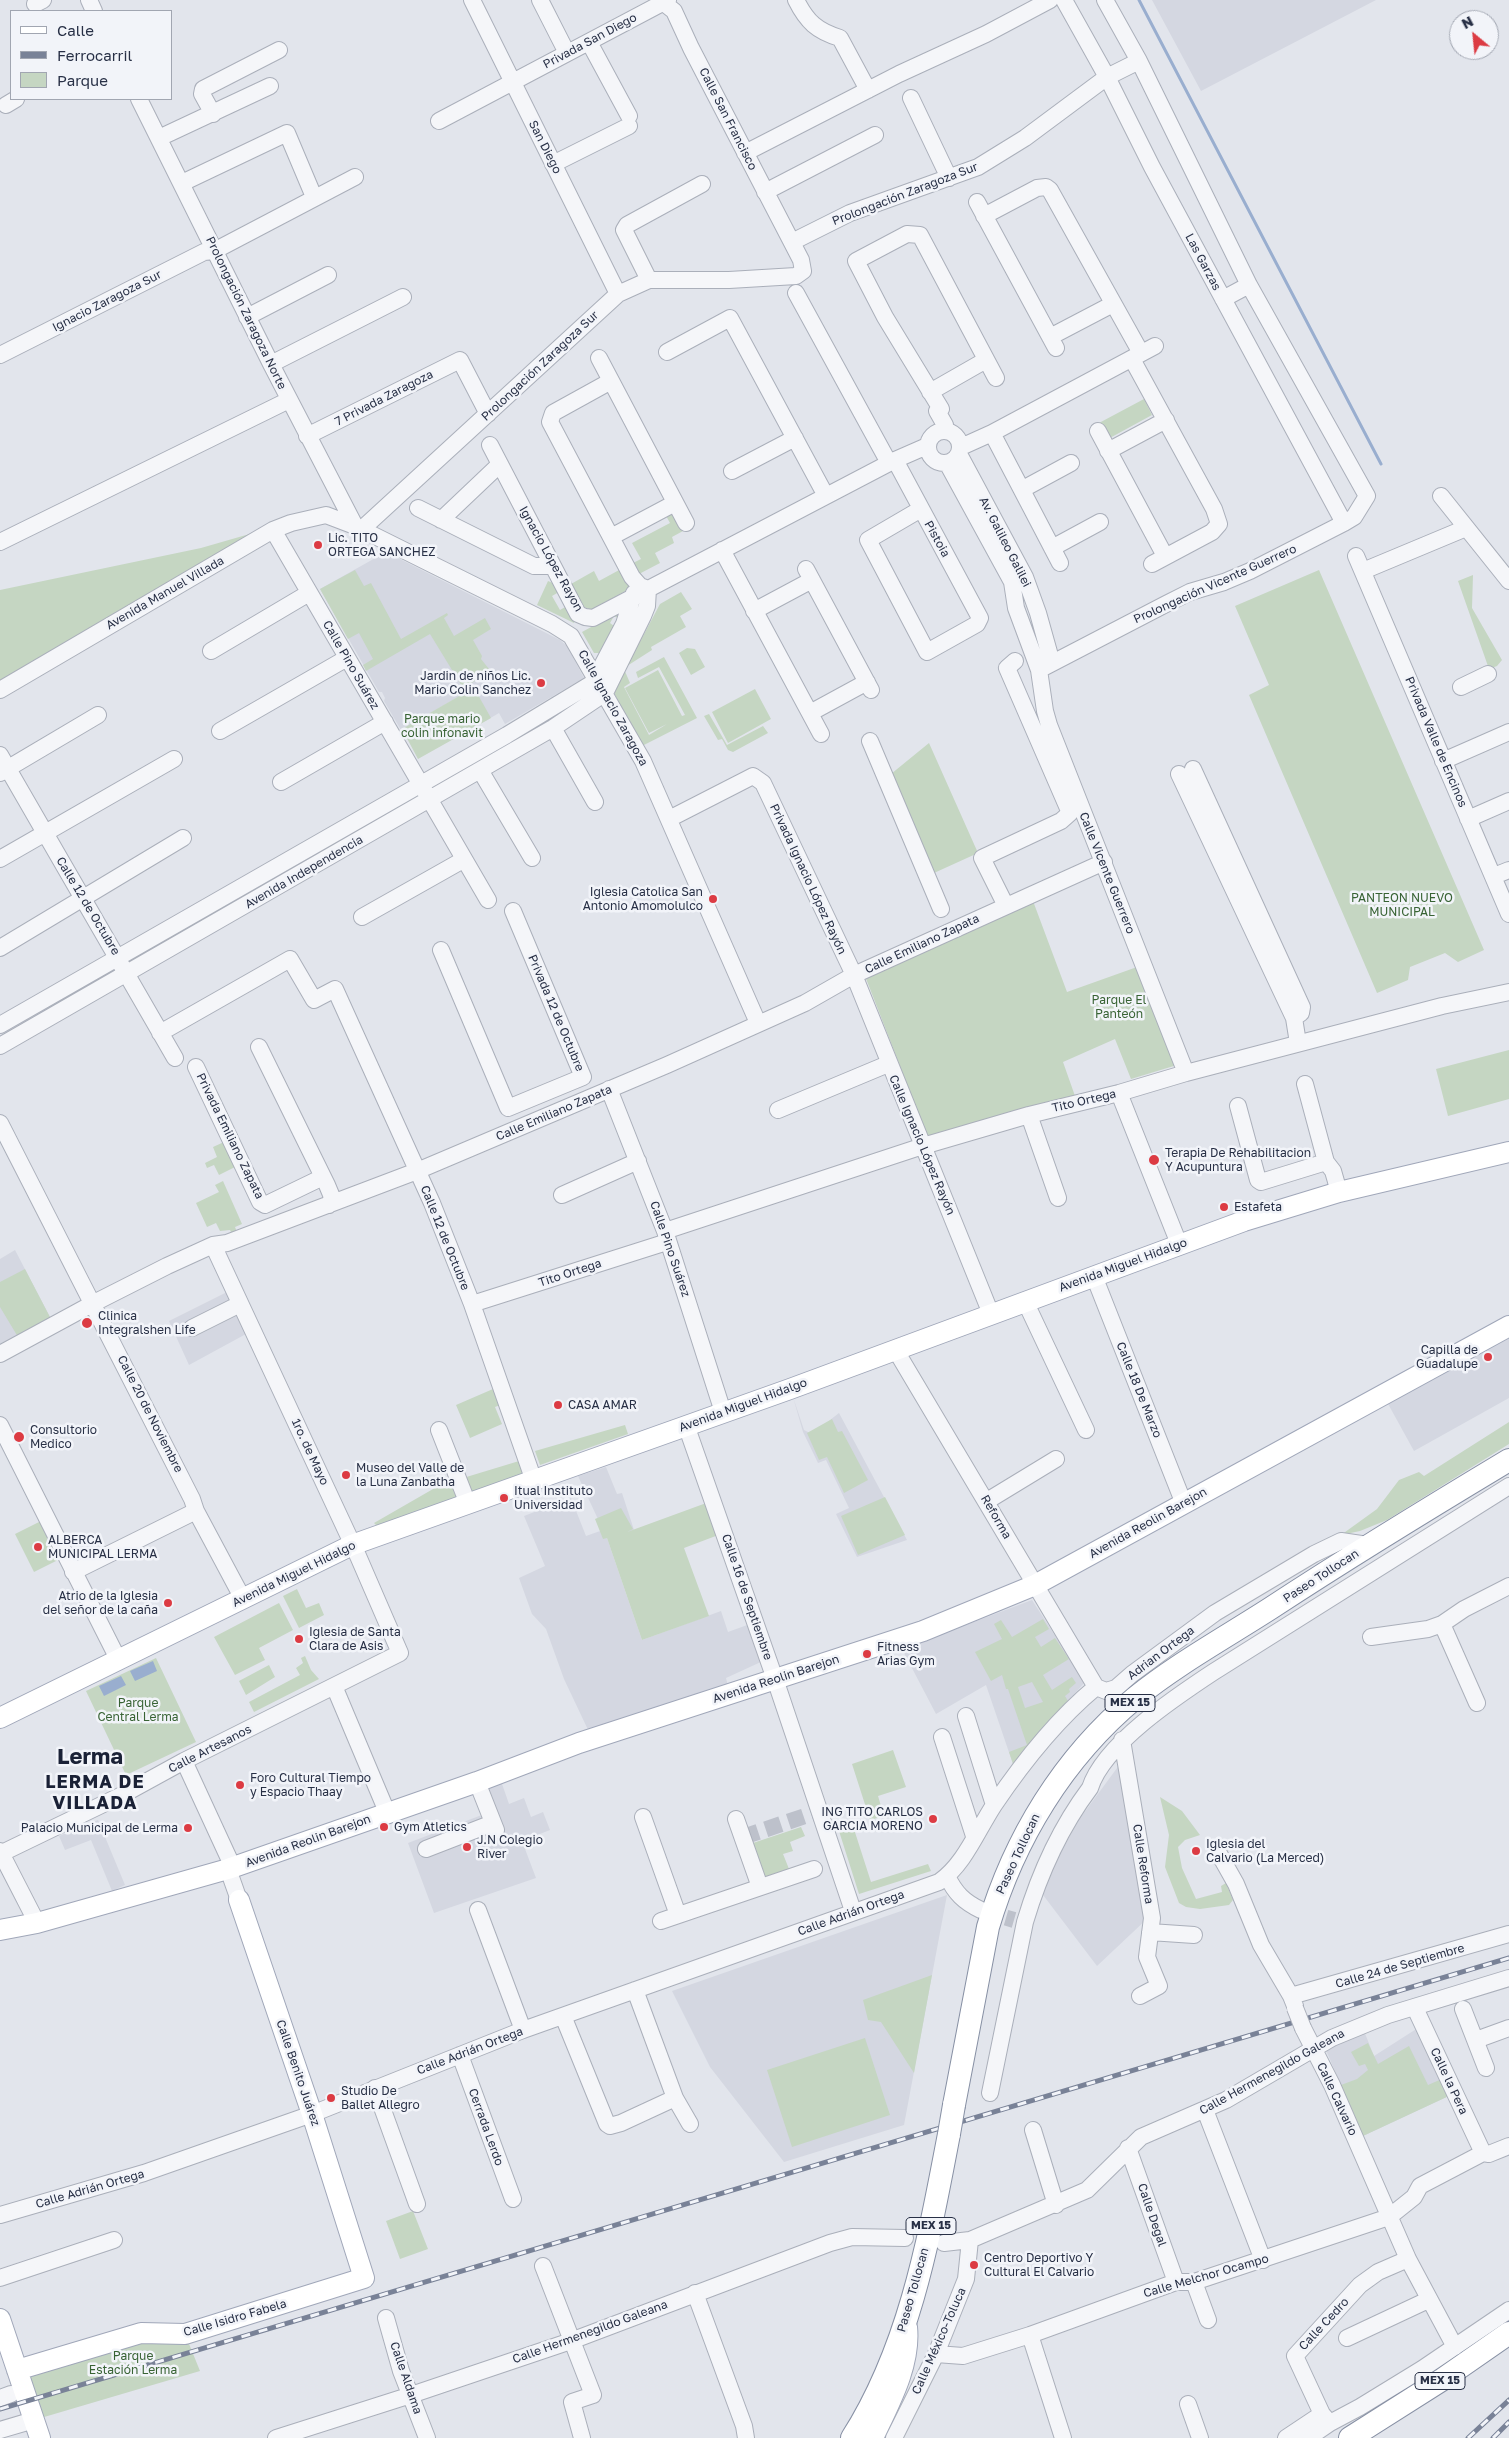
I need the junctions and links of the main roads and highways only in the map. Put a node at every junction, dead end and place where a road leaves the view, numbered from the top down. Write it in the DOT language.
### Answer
graph roads {
  1 [pos="1509,1152"];
  2 [pos="1509,1326"];
  3 [pos="1509,1460"];
  4 [pos="0,1718"];
  5 [pos="239,1900"];
  6 [pos="0,1930"];
  7 [pos="364,2278"];
  8 [pos="907,2318"];
  9 [pos="0,2319"];
  10 [pos="1509,2332"];
  11 [pos="17,2370"];
  12 [pos="37,2429"];
  13 [pos="1358,2434"];
  14 [pos="852,2438"];
  15 [pos="873,2438"];
  1 -- 4 [label="main road, Avenida Miguel Hidalgo"];
  2 -- 6 [label="main road, Avenida Reolin Barejon"];
  3 -- 8 [label="highway, Paseo Tollocan / MEX 15, bridge"];
  5 -- 7 [label="main road, Calle Benito Juárez"];
  7 -- 11 [label="main road, Calle Isidro Fabela"];
  8 -- 14 [label="highway, Paseo Tollocan / MEX 15"];
  8 -- 15 [label="main road"];
  9 -- 11 [label="main road"];
  10 -- 13 [label="highway, MEX 15"];
  11 -- 12 [label="main road"];
}
